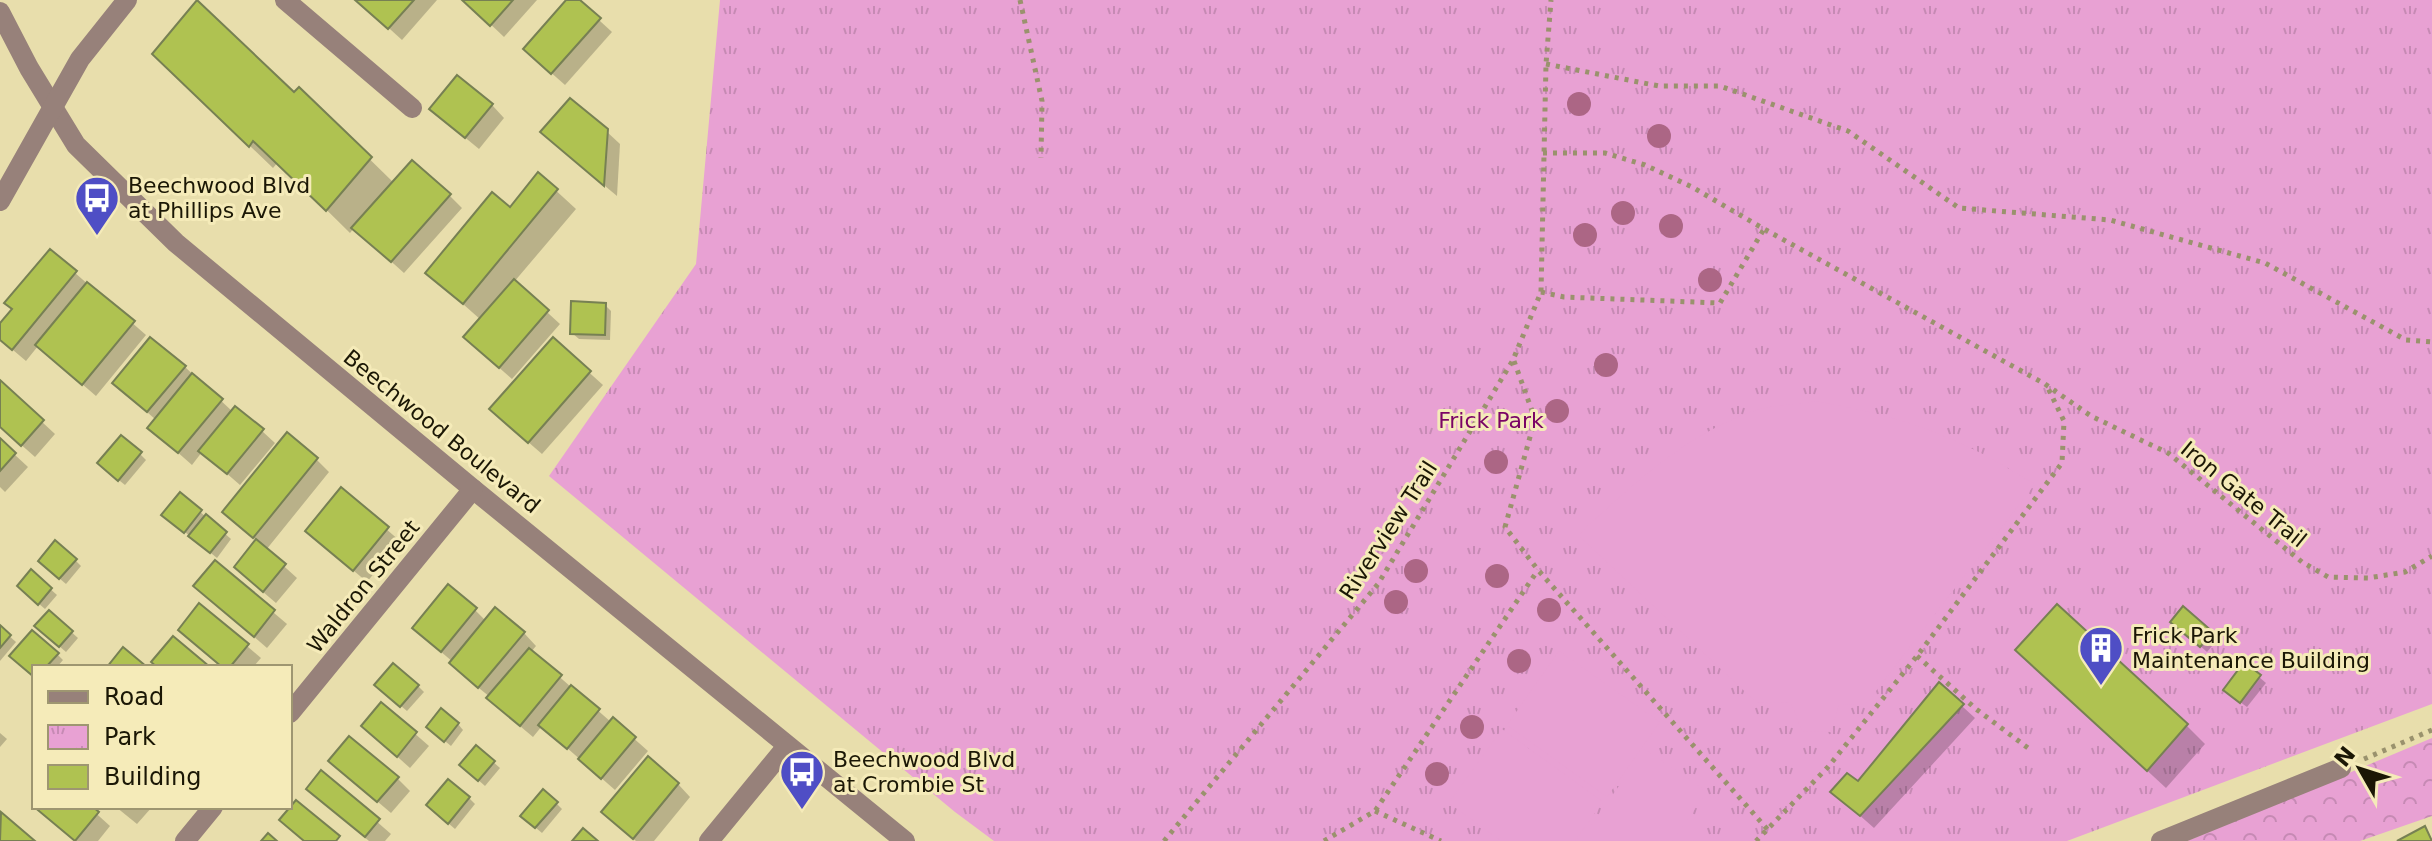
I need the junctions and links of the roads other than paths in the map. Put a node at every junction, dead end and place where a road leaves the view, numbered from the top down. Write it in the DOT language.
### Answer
graph roads {
  1 [pos="127,0"];
  2 [pos="285,0"];
  3 [pos="0,12"];
  4 [pos="412,108"];
  5 [pos="53,110"];
  6 [pos="0,201"];
  7 [pos="473,489"];
  8 [pos="292,711"];
  9 [pos="787,746"];
  10 [pos="2341,768"];
  11 [pos="211,809"];
  12 [pos="185,841"];
  13 [pos="709,841"];
  14 [pos="905,841"];
  15 [pos="2161,841"];
  1 -- 5 [label="street"];
  2 -- 4 [label="street"];
  3 -- 5 [label="street, Beechwood Boulevard"];
  5 -- 6 [label="street"];
  5 -- 7 [label="street, Beechwood Boulevard"];
  7 -- 8 [label="street, Waldron Street"];
  7 -- 9 [label="street, Beechwood Boulevard"];
  9 -- 13 [label="street"];
  9 -- 14 [label="street, Beechwood Boulevard"];
  10 -- 15 [label="street"];
  11 -- 12 [label="street"];
}
